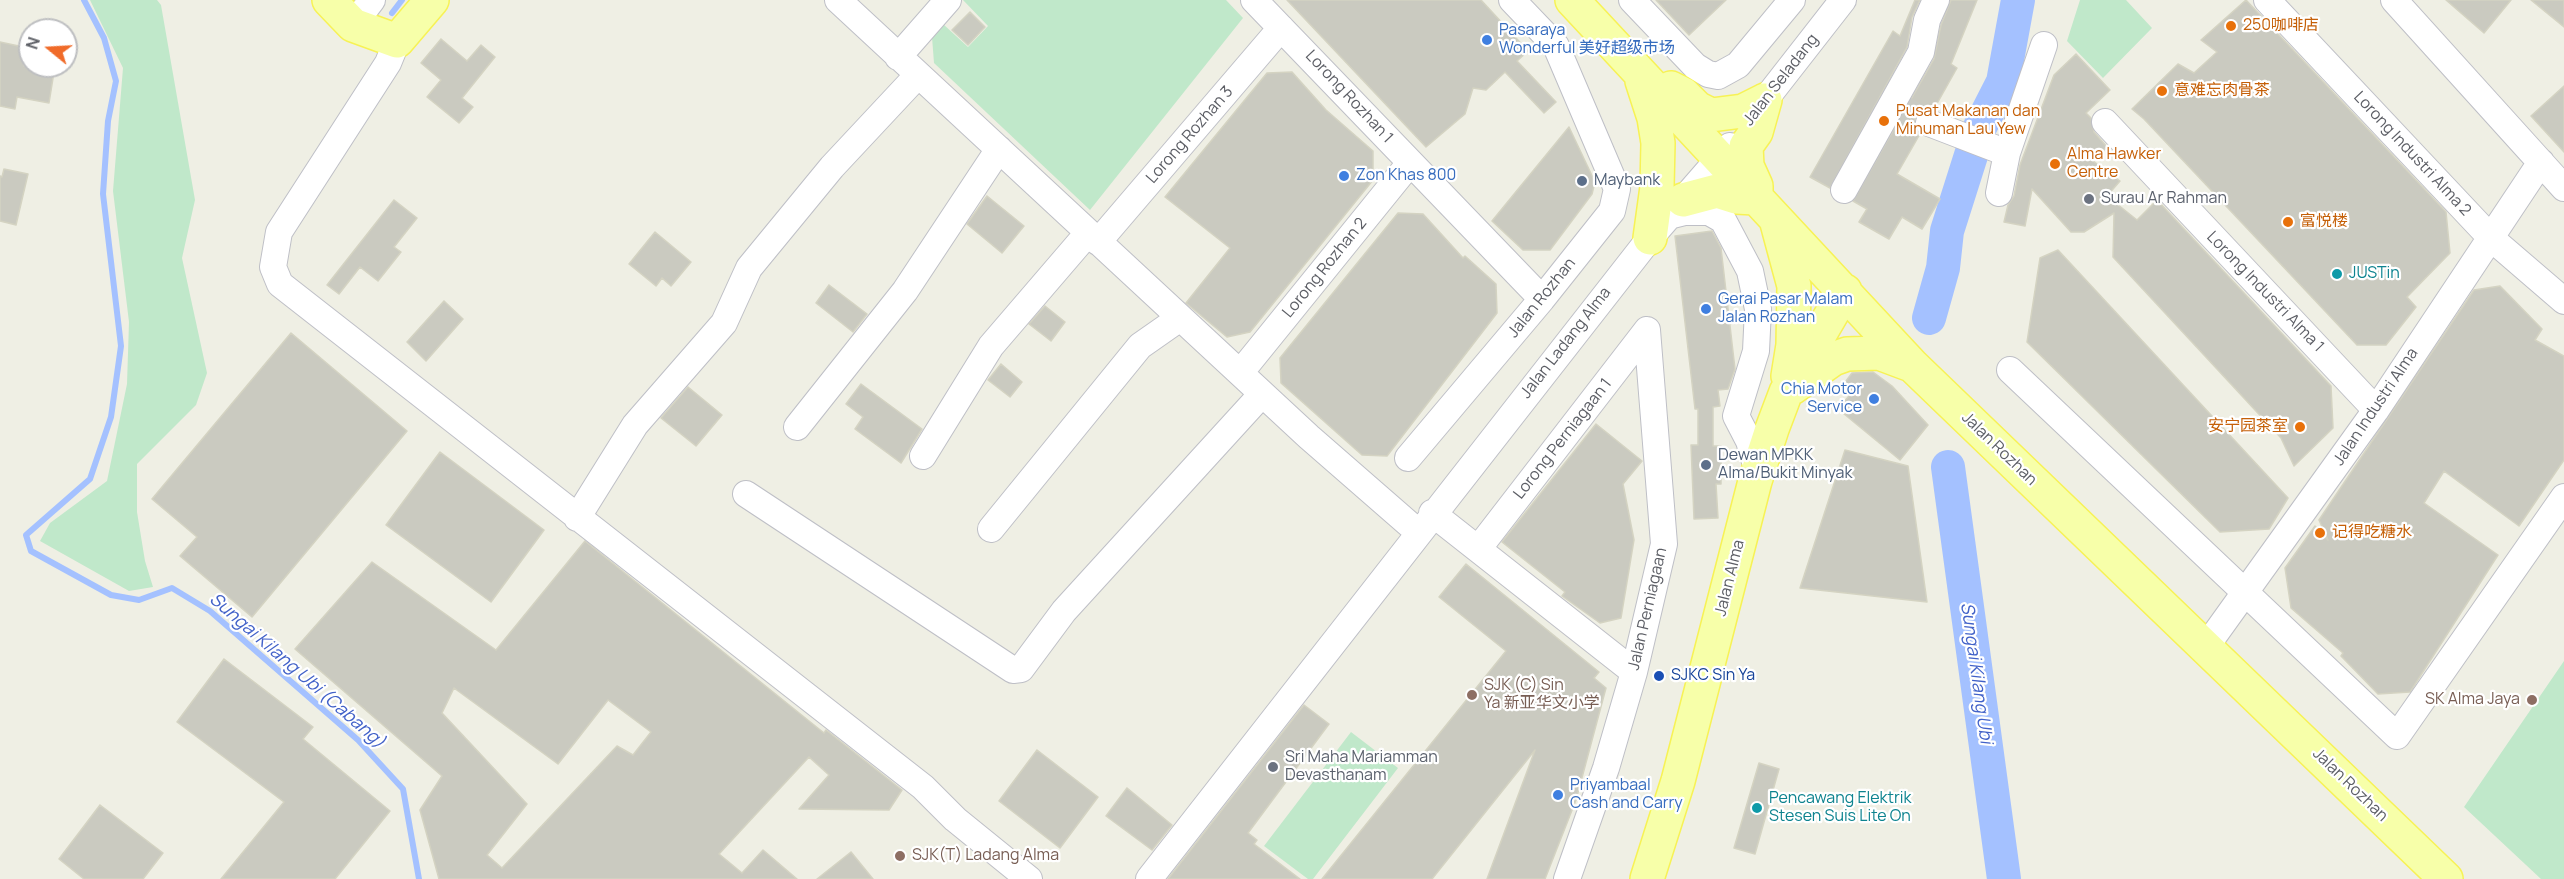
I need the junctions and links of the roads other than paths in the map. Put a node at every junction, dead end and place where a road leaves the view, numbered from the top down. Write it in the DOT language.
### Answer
graph roads {
  1 [pos="329,0"];
  2 [pos="432,0"];
  3 [pos="838,0"];
  4 [pos="948,0"];
  5 [pos="1254,0"];
  6 [pos="1512,0"];
  7 [pos="1572,0"];
  8 [pos="1632,0"];
  9 [pos="1792,0"];
  10 [pos="1843,0"];
  11 [pos="1936,0"];
  12 [pos="2267,0"];
  13 [pos="2394,0"];
  14 [pos="362,12"];
  15 [pos="1281,28"];
  16 [pos="397,41"];
  17 [pos="2044,45"];
  18 [pos="898,57"];
  19 [pos="1640,73"];
  20 [pos="918,75"];
  21 [pos="1765,100"];
  22 [pos="2105,122"];
  23 [pos="1939,128"];
  24 [pos="999,150"];
  25 [pos="2000,151"];
  26 [pos="1719,159"];
  27 [pos="2541,162"];
  28 [pos="1410,163"];
  29 [pos="2564,188"];
  30 [pos="1844,190"];
  31 [pos="1999,193"];
  32 [pos="1766,209"];
  33 [pos="1667,218"];
  34 [pos="1093,237"];
  35 [pos="2492,239"];
  36 [pos="1845,291"];
  37 [pos="1542,299"];
  38 [pos="2564,301"];
  39 [pos="1180,318"];
  40 [pos="1647,330"];
  41 [pos="1912,366"];
  42 [pos="2010,370"];
  43 [pos="1240,374"];
  44 [pos="1786,392"];
  45 [pos="1262,394"];
  46 [pos="2376,410"];
  47 [pos="797,427"];
  48 [pos="923,456"];
  49 [pos="1408,458"];
  50 [pos="1758,472"];
  51 [pos="746,494"];
  52 [pos="2564,496"];
  53 [pos="578,518"];
  54 [pos="1425,522"];
  55 [pos="991,529"];
  56 [pos="1478,549"];
  57 [pos="2247,593"];
  58 [pos="2205,648"];
  59 [pos="1634,672"];
  60 [pos="1029,879"];
  61 [pos="1149,879"];
  62 [pos="1567,879"];
  63 [pos="1647,879"];
  64 [pos="2446,879"];
  1 -- 14 [label="main road"];
  2 -- 16 [label="main road"];
  3 -- 18 [label="street"];
  4 -- 18 [label="street"];
  5 -- 15 [label="street, Lorong Rozhan 1"];
  6 -- 37 [label="street, Jalan Rozhan"];
  7 -- 19 [label="main road, Jalan Rozhan"];
  8 -- 9 [label="street"];
  10 -- 21 [label="street, Jalan Seladang"];
  11 -- 30 [label="street"];
  12 -- 35 [label="street, Lorong Industri Alma 2"];
  13 -- 27 [label="street"];
  14 -- 16 [label="main road"];
  15 -- 28 [label="street, Lorong Rozhan 1"];
  15 -- 34 [label="street, Lorong Rozhan 3"];
  16 -- 53 [label="street"];
  17 -- 25 [label="street"];
  18 -- 20 [label="street"];
  19 -- 21 [label="main road"];
  19 -- 26 [label="main road, Jalan Rozhan"];
  19 -- 33 [label="main road"];
  20 -- 24 [label="street"];
  20 -- 53 [label="street"];
  21 -- 26 [label="street, Jalan Seladang"];
  21 -- 32 [label="main road"];
  22 -- 46 [label="street, Lorong Industri Alma 1"];
  23 -- 25 [label="street"];
  24 -- 34 [label="street"];
  24 -- 47 [label="street"];
  25 -- 31 [label="street"];
  26 -- 32 [label="main road, Jalan Rozhan"];
  26 -- 33 [label="street, Jalan Ladang Alma"];
  27 -- 29 [label="street"];
  27 -- 35 [label="street, Jalan Industri Alma"];
  28 -- 37 [label="street, Lorong Rozhan 1"];
  28 -- 43 [label="street, Lorong Rozhan 2"];
  32 -- 33 [label="main road"];
  32 -- 36 [label="main road, Jalan Rozhan"];
  32 -- 44 [label="main road"];
  33 -- 50 [label="street"];
  33 -- 54 [label="street, Jalan Ladang Alma"];
  34 -- 39 [label="street"];
  34 -- 48 [label="street, Lorong Rozhan 3"];
  35 -- 38 [label="street, Lorong Industri Alma 2"];
  35 -- 46 [label="street, Jalan Industri Alma"];
  36 -- 41 [label="main road, Jalan Rozhan"];
  36 -- 44 [label="main road, Jalan Alma"];
  37 -- 49 [label="street, Jalan Rozhan"];
  39 -- 43 [label="street"];
  39 -- 55 [label="street"];
  40 -- 56 [label="street, Lorong Perniagaan 1"];
  40 -- 59 [label="street, Jalan Perniagaan"];
  41 -- 44 [label="main road"];
  41 -- 58 [label="main road, Jalan Rozhan"];
  42 -- 57 [label="street"];
  43 -- 45 [label="street"];
  44 -- 50 [label="main road, Jalan Alma"];
  45 -- 51 [label="street"];
  45 -- 54 [label="street"];
  46 -- 57 [label="street, Jalan Industri Alma"];
  50 -- 63 [label="main road, Jalan Alma"];
  52 -- 57 [label="street"];
  53 -- 60 [label="street"];
  54 -- 56 [label="street"];
  54 -- 61 [label="street, Jalan Ladang Alma"];
  56 -- 59 [label="street"];
  57 -- 58 [label="street, Jalan Industri Alma"];
  58 -- 64 [label="main road, Jalan Rozhan"];
  59 -- 62 [label="street, Jalan Perniagaan"];
}
